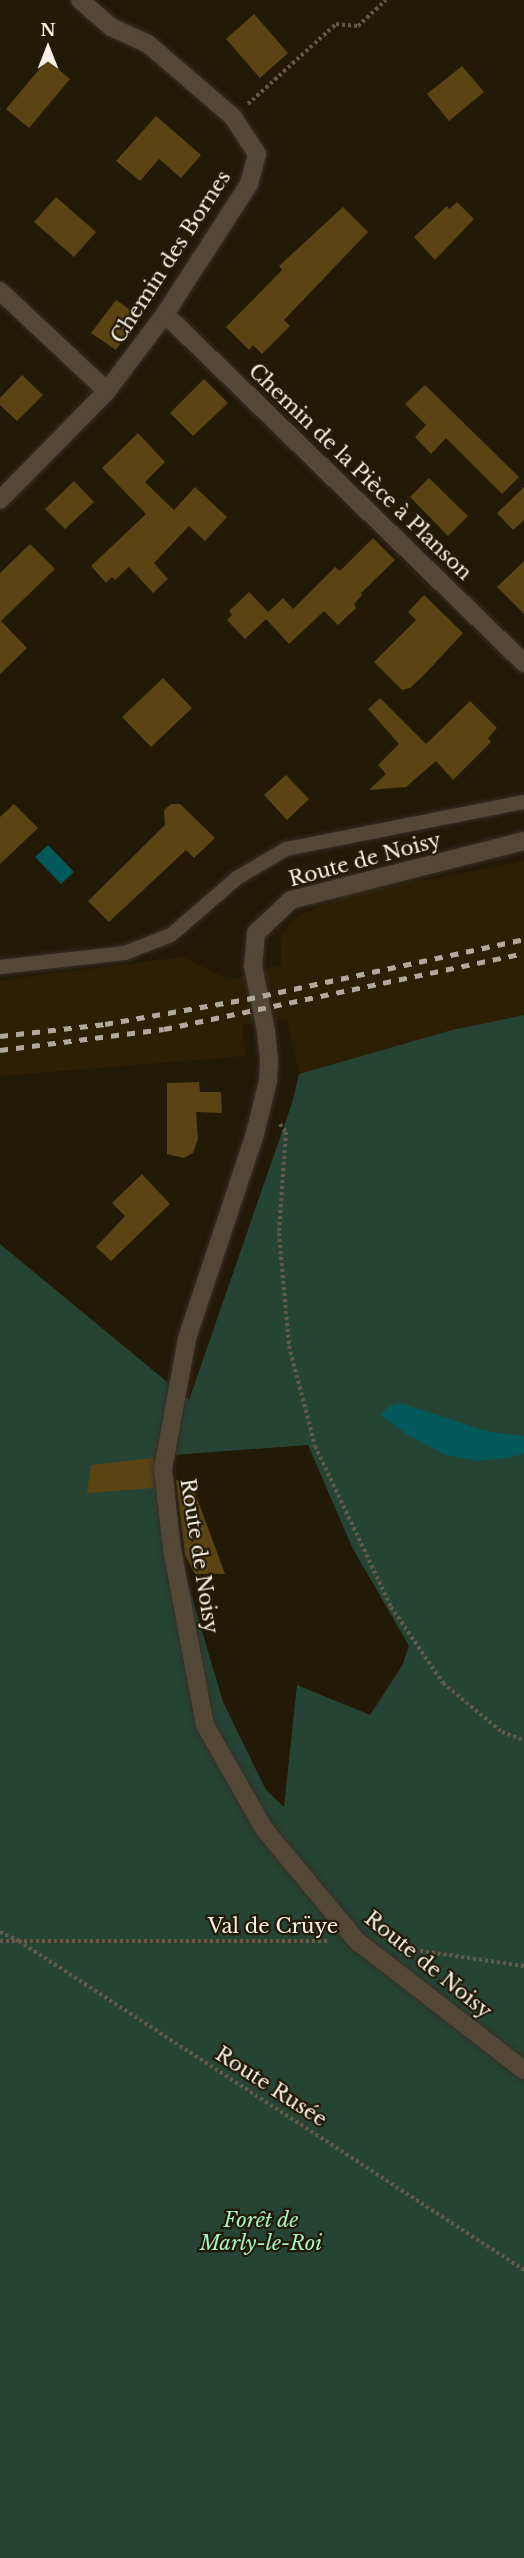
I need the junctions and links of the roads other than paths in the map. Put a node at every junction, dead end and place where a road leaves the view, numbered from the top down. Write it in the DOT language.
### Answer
graph roads {
  1 [pos="80,0"];
  2 [pos="0,291"];
  3 [pos="165,314"];
  4 [pos="107,391"];
  5 [pos="0,500"];
  6 [pos="524,663"];
  7 [pos="524,802"];
  8 [pos="524,841"];
  9 [pos="0,967"];
  10 [pos="524,2070"];
  1 -- 3 [label="street, Chemin des Bornes"];
  2 -- 4 [label="street"];
  3 -- 4 [label="street, Chemin des Bornes"];
  3 -- 6 [label="street, Chemin de la Pièce à Planson"];
  4 -- 5 [label="street, Chemin des Bornes"];
  7 -- 9 [label="lane"];
  8 -- 10 [label="street, Route de Noisy"];
}
